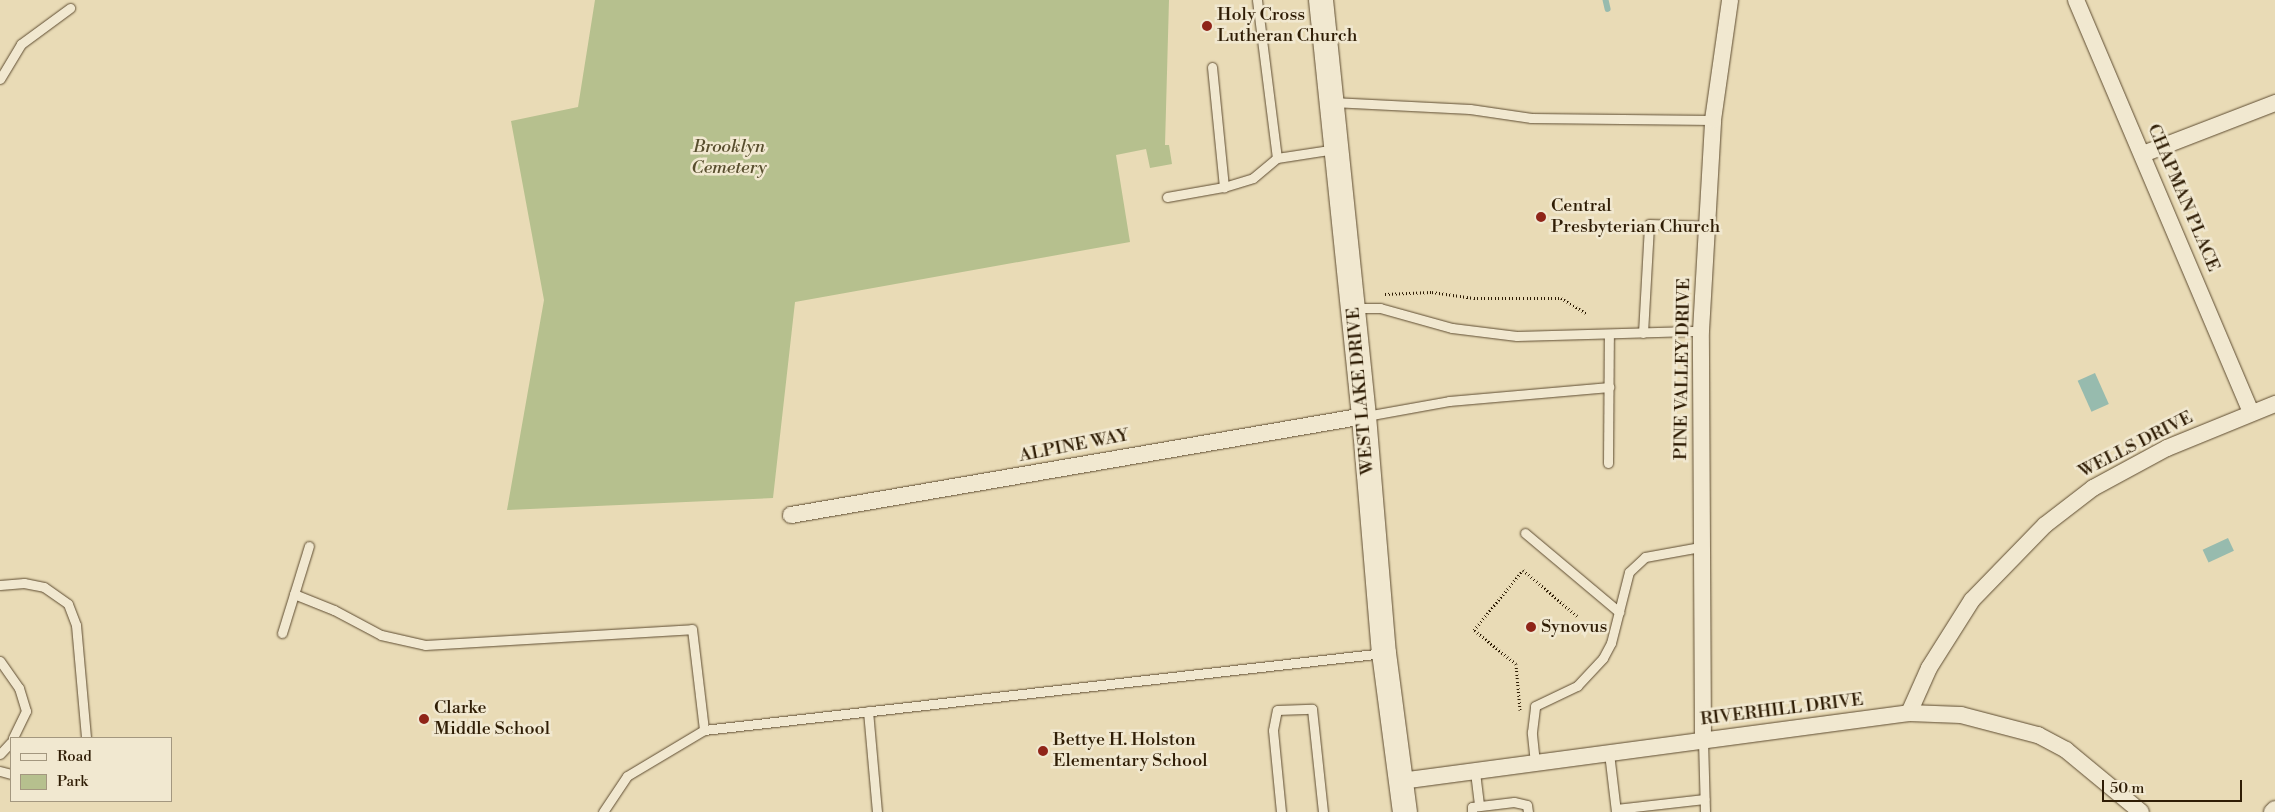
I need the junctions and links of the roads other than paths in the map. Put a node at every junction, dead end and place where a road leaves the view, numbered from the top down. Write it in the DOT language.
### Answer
graph roads {
  1 [pos="1257,0"];
  2 [pos="1321,0"];
  3 [pos="1730,0"];
  4 [pos="2076,0"];
  5 [pos="70,8"];
  6 [pos="1212,67"];
  7 [pos="0,79"];
  8 [pos="1331,102"];
  9 [pos="2275,103"];
  10 [pos="1713,120"];
  11 [pos="1336,149"];
  12 [pos="2143,154"];
  13 [pos="1277,158"];
  14 [pos="1224,187"];
  15 [pos="1167,197"];
  16 [pos="1707,226"];
  17 [pos="1353,308"];
  18 [pos="1701,332"];
  19 [pos="1643,333"];
  20 [pos="1609,335"];
  21 [pos="1609,386"];
  22 [pos="2275,404"];
  23 [pos="2251,412"];
  24 [pos="1364,416"];
  25 [pos="1608,463"];
  26 [pos="791,515"];
  27 [pos="1525,534"];
  28 [pos="309,546"];
  29 [pos="1700,547"];
  30 [pos="0,585"];
  31 [pos="294,594"];
  32 [pos="1619,612"];
  33 [pos="282,633"];
  34 [pos="1384,652"];
  35 [pos="0,662"];
  36 [pos="868,711"];
  37 [pos="1910,713"];
  38 [pos="704,730"];
  39 [pos="13,737"];
  40 [pos="86,737"];
  41 [pos="1703,740"];
  42 [pos="10,743"];
  43 [pos="1609,753"];
  44 [pos="0,754"];
  45 [pos="1535,763"];
  46 [pos="1475,772"];
  47 [pos="1401,782"];
  48 [pos="1704,799"];
  49 [pos="1476,809"];
  50 [pos="2275,809"];
  51 [pos="1616,811"];
  52 [pos="603,812"];
  53 [pos="877,812"];
  54 [pos="1281,812"];
  55 [pos="1323,812"];
  56 [pos="1405,812"];
  57 [pos="1528,812"];
  58 [pos="1705,812"];
  59 [pos="2141,812"];
  60 [pos="2272,812"];
  1 -- 13 [label="lane"];
  2 -- 8 [label="main road, WEST LAKE DRIVE"];
  3 -- 10 [label="street, PINE VALLEY DRIVE"];
  4 -- 12 [label="street, CHAPMAN PLACE"];
  5 -- 7 [label="lane"];
  6 -- 14 [label="lane"];
  8 -- 10 [label="lane"];
  8 -- 11 [label="main road, WEST LAKE DRIVE"];
  9 -- 12 [label="street"];
  10 -- 16 [label="street, PINE VALLEY DRIVE"];
  11 -- 13 [label="lane"];
  11 -- 17 [label="main road, WEST LAKE DRIVE"];
  12 -- 23 [label="street, CHAPMAN PLACE"];
  13 -- 14 [label="lane"];
  14 -- 15 [label="lane"];
  16 -- 18 [label="street, PINE VALLEY DRIVE"];
  16 -- 19 [label="lane"];
  17 -- 20 [label="lane"];
  17 -- 24 [label="main road, WEST LAKE DRIVE"];
  18 -- 19 [label="lane"];
  18 -- 29 [label="street, PINE VALLEY DRIVE"];
  19 -- 20 [label="lane"];
  20 -- 21 [label="lane"];
  21 -- 24 [label="lane"];
  21 -- 25 [label="lane"];
  22 -- 23 [label="street, WELLS DRIVE"];
  23 -- 37 [label="street, WELLS DRIVE"];
  24 -- 26 [label="street, ALPINE WAY"];
  24 -- 34 [label="main road, WEST LAKE DRIVE"];
  27 -- 32 [label="lane"];
  28 -- 31 [label="lane"];
  29 -- 32 [label="lane"];
  29 -- 41 [label="street, PINE VALLEY DRIVE"];
  30 -- 40 [label="lane"];
  31 -- 33 [label="lane"];
  31 -- 38 [label="lane"];
  32 -- 45 [label="lane"];
  34 -- 36 [label="lane"];
  34 -- 47 [label="main road, WEST LAKE DRIVE"];
  35 -- 39 [label="lane"];
  36 -- 38 [label="lane"];
  36 -- 53 [label="lane"];
  37 -- 41 [label="street, RIVERHILL DRIVE"];
  37 -- 59 [label="street, RIVERHILL DRIVE"];
  38 -- 52 [label="lane"];
  41 -- 43 [label="street, RIVERHILL DRIVE"];
  41 -- 48 [label="lane"];
  42 -- 44 [label="lane"];
  43 -- 45 [label="street, RIVERHILL DRIVE"];
  43 -- 51 [label="lane"];
  45 -- 46 [label="street, RIVERHILL DRIVE"];
  46 -- 47 [label="street, RIVERHILL DRIVE"];
  46 -- 49 [label="lane"];
  47 -- 56 [label="main road, WEST LAKE DRIVE"];
  48 -- 51 [label="lane"];
  48 -- 58 [label="lane"];
  49 -- 57 [label="lane"];
  50 -- 60 [label="street"];
  54 -- 55 [label="lane"];
}
